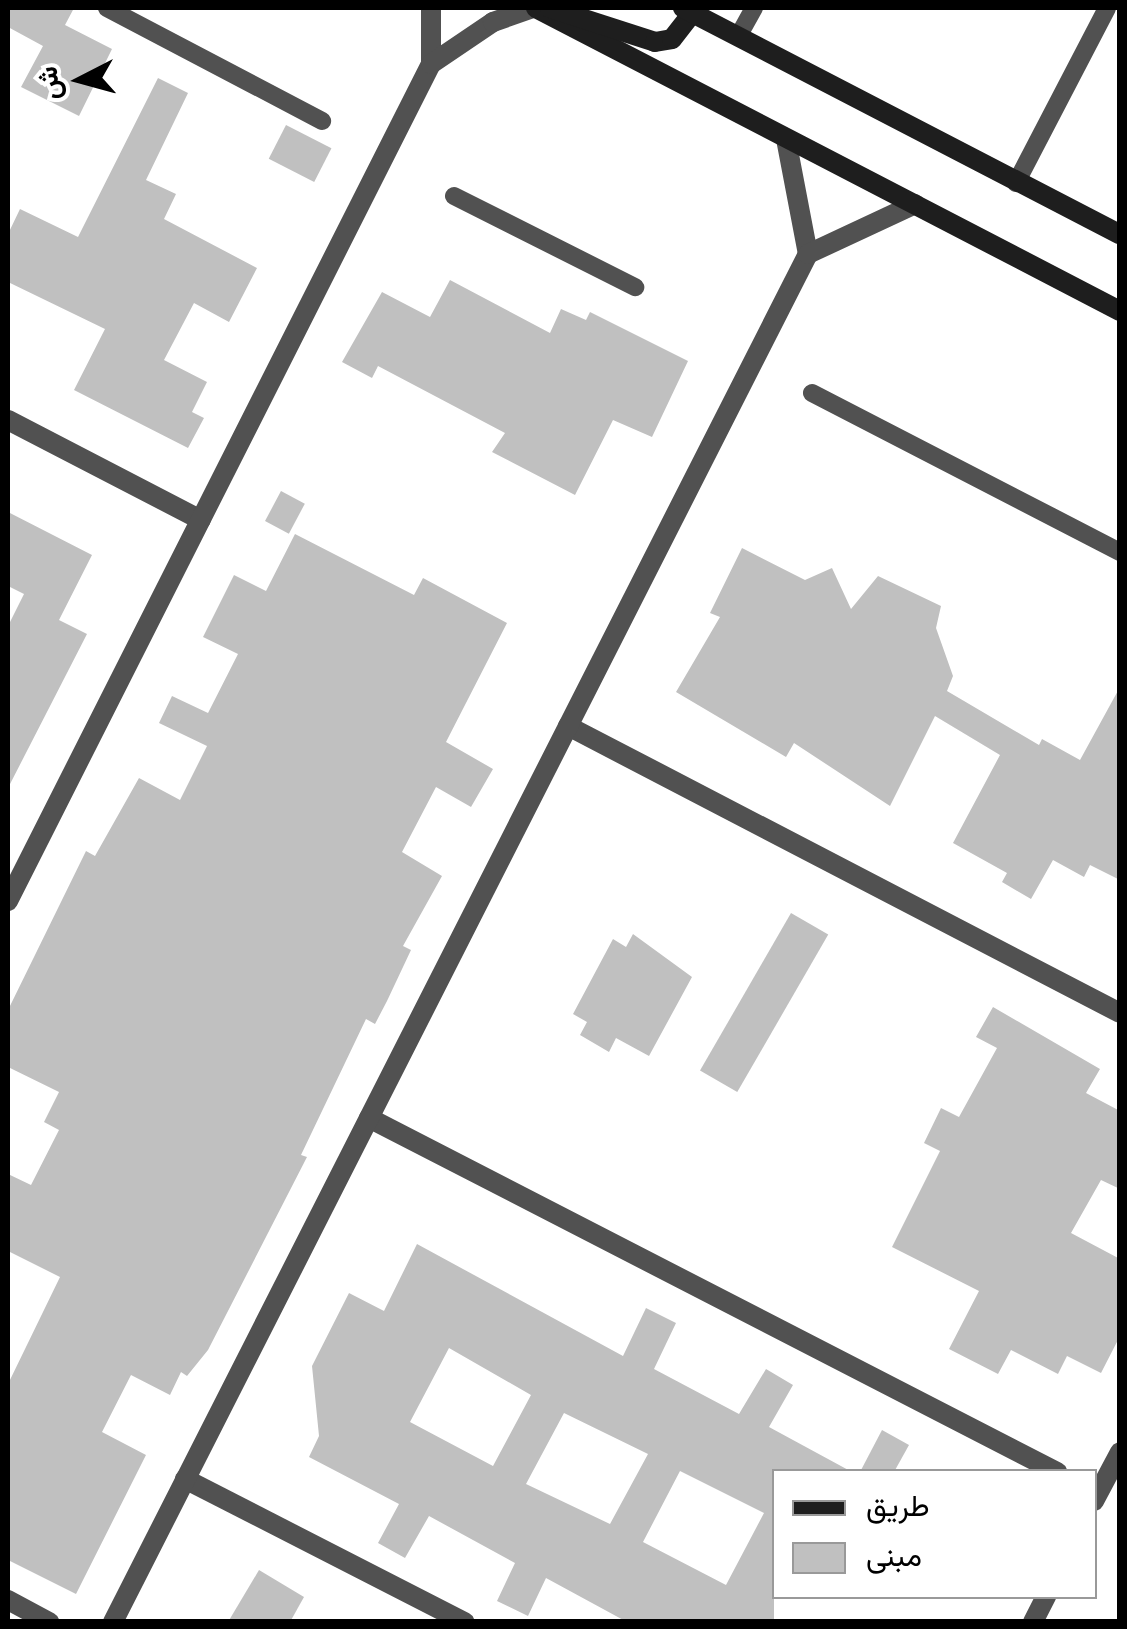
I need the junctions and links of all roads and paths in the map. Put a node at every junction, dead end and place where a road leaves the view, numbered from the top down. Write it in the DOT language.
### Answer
graph roads {
  1 [pos="107,8"];
  2 [pos="431,8"];
  3 [pos="538,8"];
  4 [pos="754,8"];
  5 [pos="1107,8"];
  6 [pos="688,10"];
  7 [pos="739,35"];
  8 [pos="432,64"];
  9 [pos="322,121"];
  10 [pos="786,139"];
  11 [pos="1016,183"];
  12 [pos="454,196"];
  13 [pos="915,204"];
  14 [pos="1120,235"];
  15 [pos="808,254"];
  16 [pos="635,287"];
  17 [pos="1120,311"];
  18 [pos="812,392"];
  19 [pos="8,420"];
  20 [pos="200,520"];
  21 [pos="1120,552"];
  22 [pos="568,726"];
  23 [pos="8,901"];
  24 [pos="1120,1013"];
  25 [pos="370,1118"];
  26 [pos="1120,1452"];
  27 [pos="1051,1469"];
  28 [pos="185,1479"];
  29 [pos="1097,1493"];
  30 [pos="1044,1599"];
  31 [pos="8,1600"];
  32 [pos="49,1622"];
  33 [pos="113,1622"];
  34 [pos="464,1622"];
  35 [pos="1033,1622"];
  1 -- 9 [label="lane"];
  2 -- 8 [label="street"];
  3 -- 6 [label="main road"];
  3 -- 8 [label="street"];
  3 -- 10 [label="main road"];
  4 -- 7 [label="lane"];
  5 -- 11 [label="lane"];
  6 -- 7 [label="main road"];
  7 -- 11 [label="main road"];
  8 -- 20 [label="street"];
  10 -- 13 [label="main road"];
  10 -- 15 [label="street"];
  11 -- 14 [label="main road"];
  12 -- 16 [label="lane"];
  13 -- 15 [label="street"];
  13 -- 17 [label="main road"];
  15 -- 22 [label="street"];
  18 -- 21 [label="lane"];
  19 -- 20 [label="street"];
  20 -- 23 [label="street"];
  22 -- 24 [label="street"];
  22 -- 25 [label="street"];
  25 -- 27 [label="street"];
  25 -- 28 [label="street"];
  26 -- 29 [label="street"];
  28 -- 33 [label="street"];
  28 -- 34 [label="street"];
  30 -- 35 [label="street"];
  31 -- 32 [label="street"];
}
